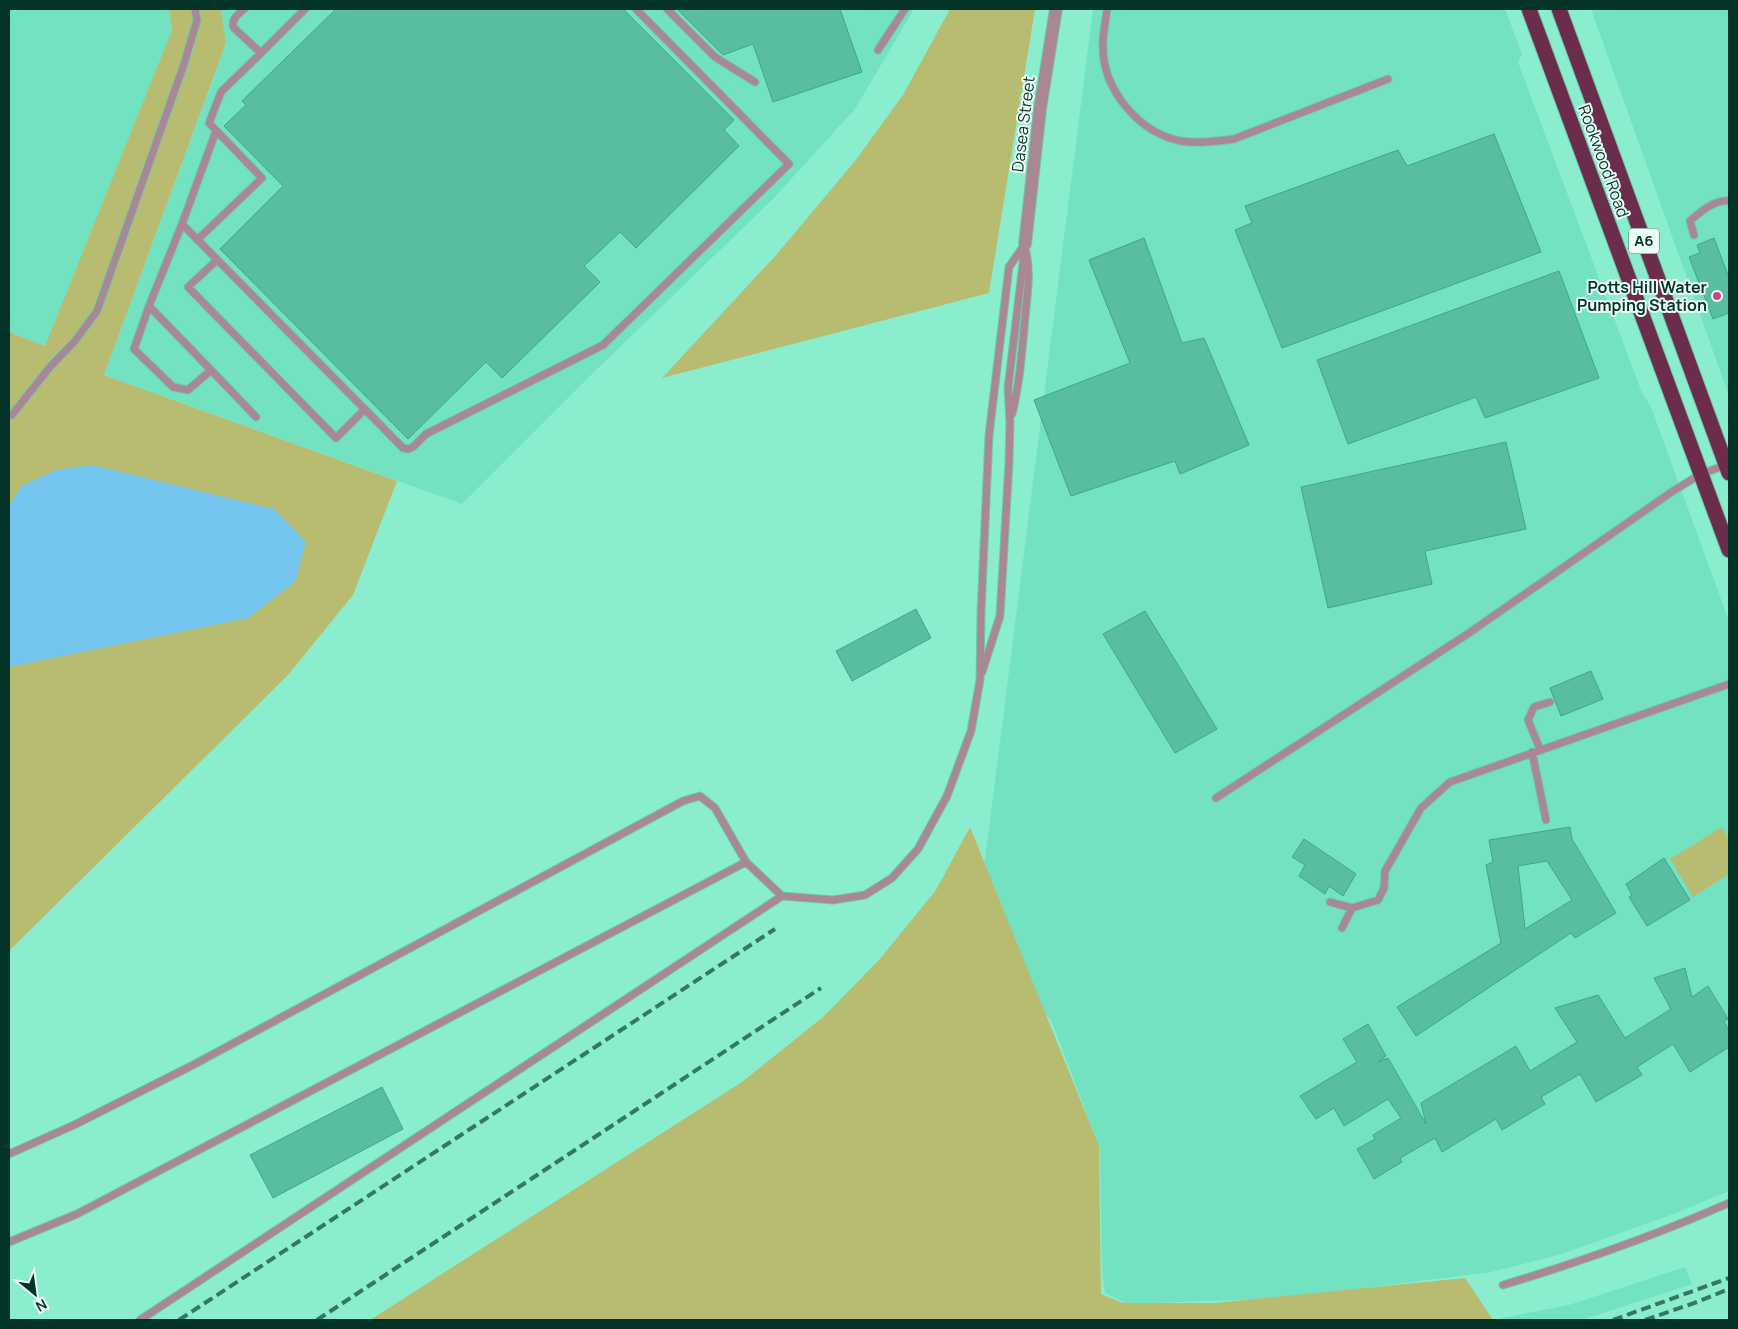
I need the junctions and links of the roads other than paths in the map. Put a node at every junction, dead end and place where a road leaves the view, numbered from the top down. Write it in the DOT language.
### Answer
graph roads {
  1 [pos="195,9"];
  2 [pos="244,9"];
  3 [pos="305,9"];
  4 [pos="636,9"];
  5 [pos="667,9"];
  6 [pos="905,9"];
  7 [pos="1056,9"];
  8 [pos="1107,9"];
  9 [pos="1529,9"];
  10 [pos="1559,9"];
  11 [pos="878,50"];
  12 [pos="261,52"];
  13 [pos="1388,79"];
  14 [pos="755,82"];
  15 [pos="216,131"];
  16 [pos="1729,201"];
  17 [pos="182,224"];
  18 [pos="1694,235"];
  19 [pos="197,240"];
  20 [pos="1025,244"];
  21 [pos="217,260"];
  22 [pos="149,306"];
  23 [pos="211,370"];
  24 [pos="365,409"];
  25 [pos="12,415"];
  26 [pos="256,417"];
  27 [pos="1010,422"];
  28 [pos="1728,469"];
  29 [pos="1701,474"];
  30 [pos="1729,550"];
  31 [pos="980,680"];
  32 [pos="1729,684"];
  33 [pos="1550,702"];
  34 [pos="1540,750"];
  35 [pos="1532,752"];
  36 [pos="1216,798"];
  37 [pos="1546,820"];
  38 [pos="746,862"];
  39 [pos="782,896"];
  40 [pos="1330,902"];
  41 [pos="1352,908"];
  42 [pos="1342,928"];
  43 [pos="9,1154"];
  44 [pos="1729,1204"];
  45 [pos="9,1242"];
  46 [pos="1503,1285"];
  47 [pos="140,1320"];
  1 -- 25 [label="lane"];
  2 -- 12 [label="lane"];
  3 -- 12 [label="lane"];
  4 -- 24 [label="lane"];
  5 -- 14 [label="lane"];
  6 -- 11 [label="lane"];
  7 -- 20 [label="street, Dasea Street"];
  8 -- 13 [label="lane"];
  9 -- 29 [label="highway, Rookwood Road / A6"];
  10 -- 28 [label="highway, Rookwood Road / A6"];
  12 -- 15 [label="lane"];
  15 -- 17 [label="lane"];
  15 -- 19 [label="lane"];
  16 -- 18 [label="lane"];
  17 -- 19 [label="lane"];
  17 -- 22 [label="lane"];
  19 -- 21 [label="lane"];
  20 -- 27 [label="lane"];
  20 -- 27 [label="lane"];
  20 -- 31 [label="lane"];
  21 -- 24 [label="lane"];
  21 -- 24 [label="lane"];
  22 -- 23 [label="lane"];
  22 -- 23 [label="lane"];
  23 -- 26 [label="lane"];
  27 -- 31 [label="lane"];
  28 -- 29 [label="lane"];
  29 -- 30 [label="highway, Rookwood Road / A6"];
  29 -- 36 [label="lane"];
  31 -- 39 [label="lane"];
  32 -- 34 [label="lane"];
  33 -- 34 [label="lane"];
  34 -- 35 [label="lane"];
  35 -- 37 [label="lane"];
  35 -- 41 [label="lane"];
  38 -- 39 [label="lane"];
  38 -- 43 [label="lane"];
  38 -- 45 [label="lane"];
  39 -- 47 [label="lane"];
  40 -- 41 [label="lane"];
  41 -- 42 [label="lane"];
  44 -- 46 [label="lane"];
}
